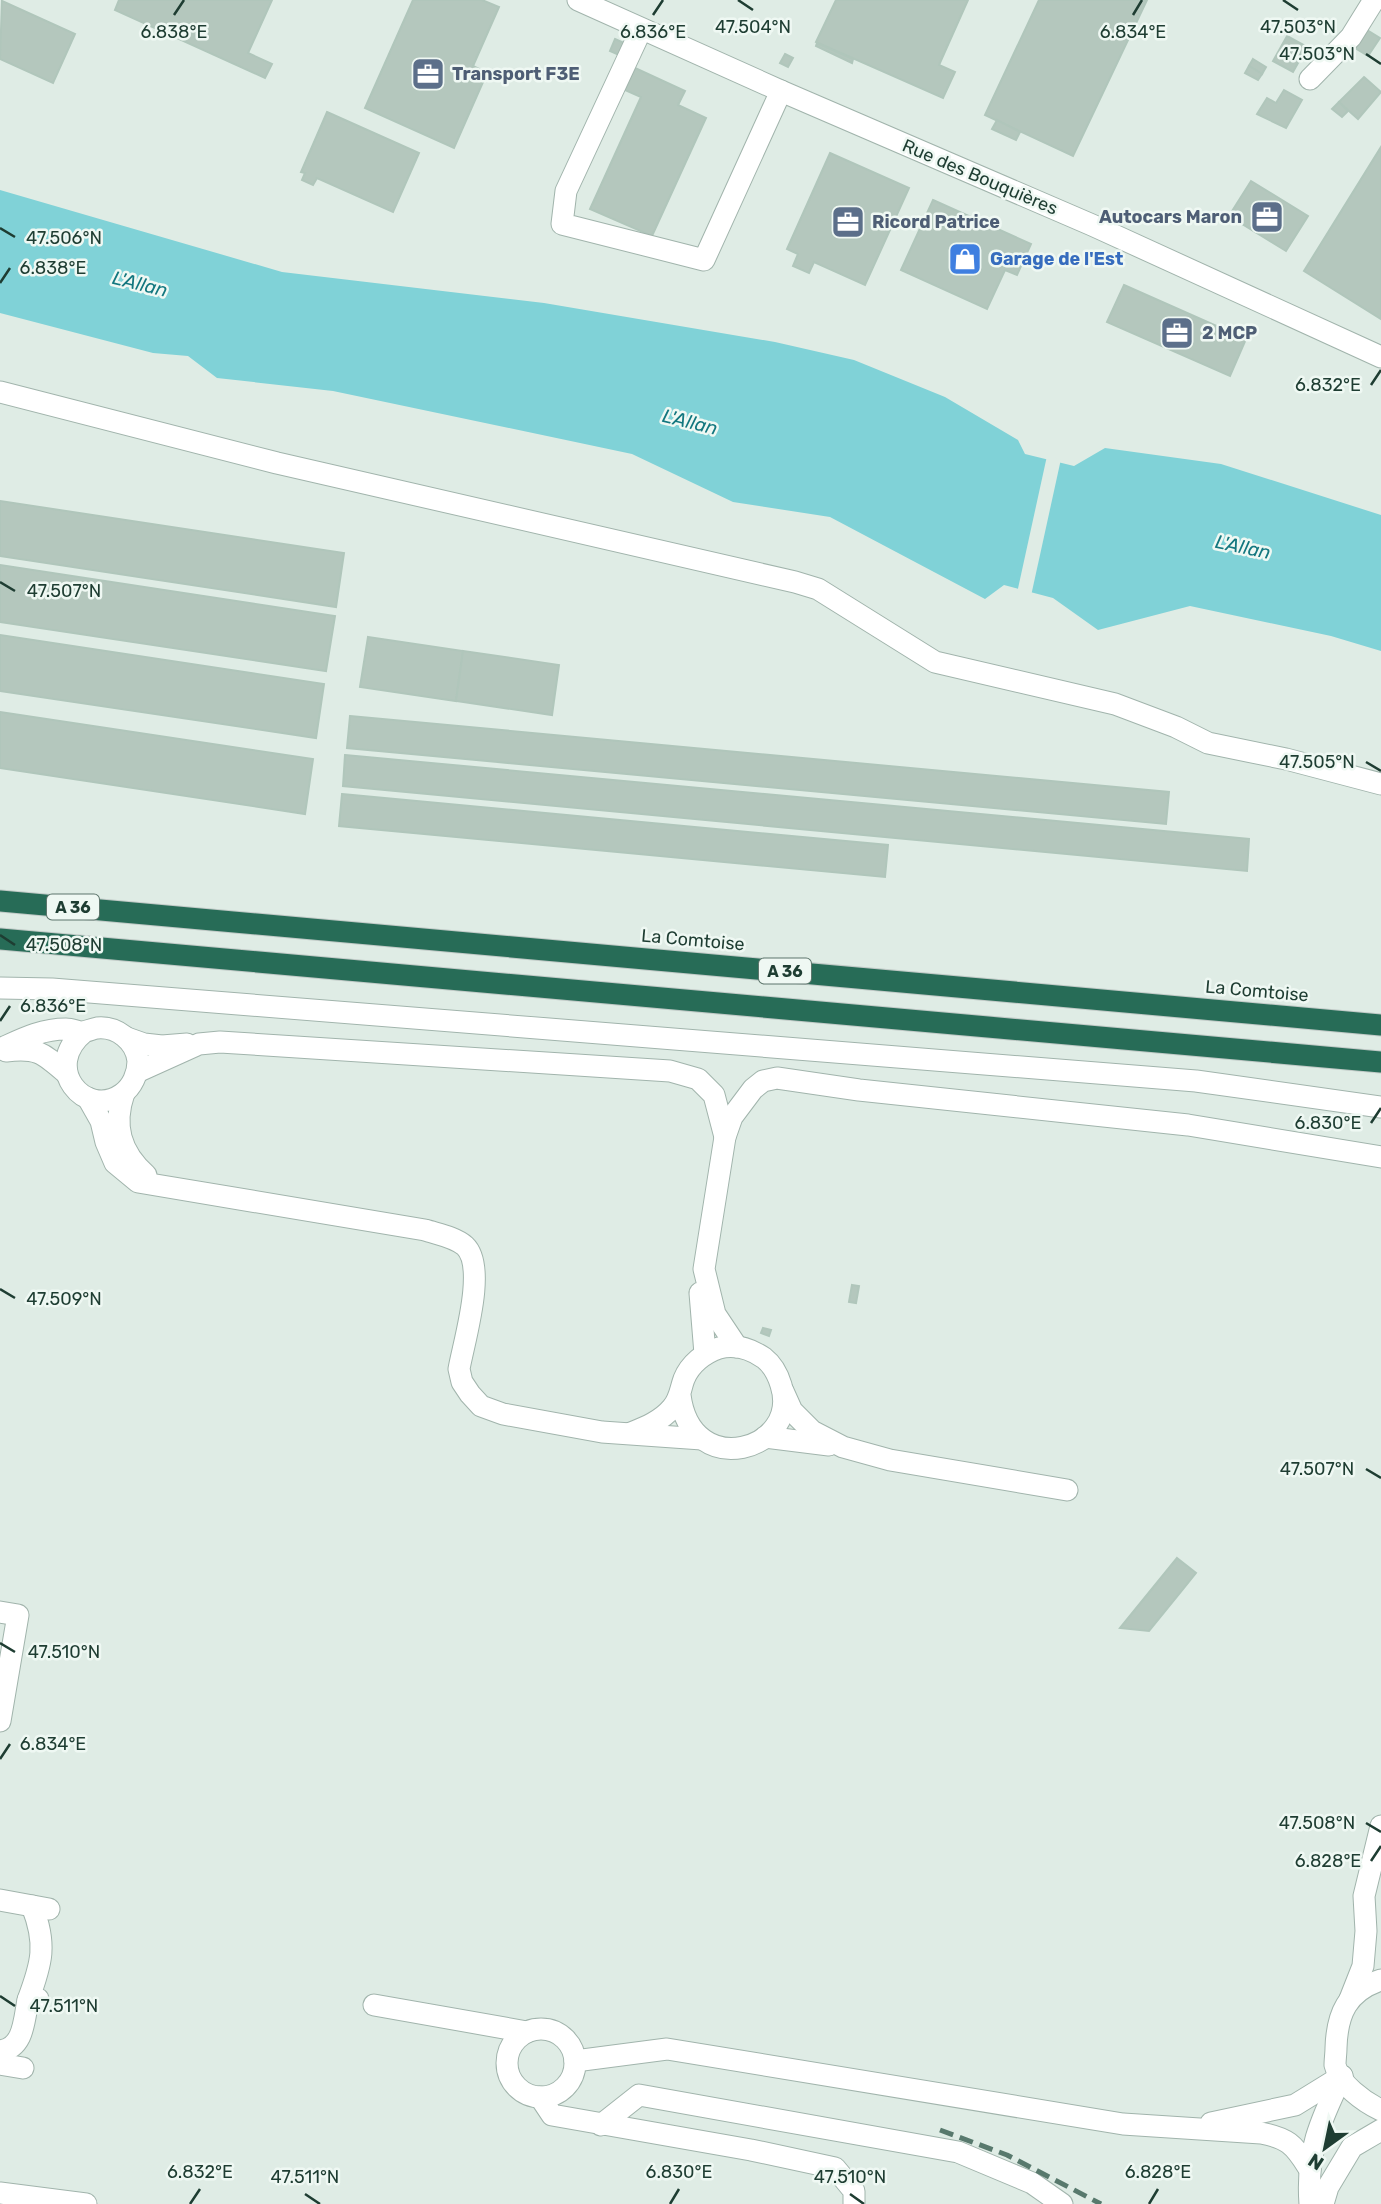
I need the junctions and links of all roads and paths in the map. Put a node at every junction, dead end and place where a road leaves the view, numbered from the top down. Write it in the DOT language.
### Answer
graph roads {
  1 [pos="578,0"];
  2 [pos="1374,0"];
  3 [pos="641,30"];
  4 [pos="1310,79"];
  5 [pos="781,92"];
  6 [pos="1381,357"];
  7 [pos="0,392"];
  8 [pos="1381,784"];
  9 [pos="0,889"];
  10 [pos="0,901"];
  11 [pos="147,914"];
  12 [pos="0,939"];
  13 [pos="0,948"];
  14 [pos="227,959"];
  15 [pos="0,988"];
  16 [pos="1381,1025"];
  17 [pos="84,1032"];
  18 [pos="127,1038"];
  19 [pos="199,1044"];
  20 [pos="0,1050"];
  21 [pos="1381,1062"];
  22 [pos="137,1072"];
  23 [pos="66,1073"];
  24 [pos="124,1093"];
  25 [pos="88,1098"];
  26 [pos="1381,1107"];
  27 [pos="724,1137"];
  28 [pos="1381,1157"];
  29 [pos="160,1187"];
  30 [pos="705,1269"];
  31 [pos="737,1346"];
  32 [pos="705,1354"];
  33 [pos="783,1391"];
  34 [pos="680,1395"];
  35 [pos="628,1434"];
  36 [pos="765,1437"];
  37 [pos="702,1439"];
  38 [pos="843,1447"];
  39 [pos="1067,1490"];
  40 [pos="0,1612"];
  41 [pos="0,1721"];
  42 [pos="1381,1826"];
  43 [pos="0,1900"];
  44 [pos="1381,1980"];
  45 [pos="1350,1999"];
  46 [pos="374,2006"];
  47 [pos="527,2032"];
  48 [pos="0,2051"];
  49 [pos="575,2061"];
  50 [pos="0,2064"];
  51 [pos="23,2068"];
  52 [pos="1342,2076"];
  53 [pos="540,2096"];
  54 [pos="1381,2110"];
  55 [pos="601,2125"];
  56 [pos="1188,2127"];
  57 [pos="1381,2130"];
  58 [pos="1308,2167"];
  59 [pos="0,2193"];
  60 [pos="86,2204"];
  61 [pos="854,2204"];
  62 [pos="1062,2204"];
  63 [pos="1310,2204"];
  64 [pos="1323,2204"];
  1 -- 3 [label="street, Rue des Bouquières"];
  2 -- 4 [label="street"];
  3 -- 5 [label="street, Rue des Bouquières"];
  3 -- 5 [label="street"];
  5 -- 6 [label="street, Rue des Bouquières"];
  7 -- 8 [label="street"];
  9 -- 11 [label="highway"];
  10 -- 11 [label="highway, La Comtoise / A 36"];
  11 -- 16 [label="highway, La Comtoise / A 36"];
  12 -- 14 [label="highway, A 36"];
  13 -- 14 [label="highway"];
  14 -- 21 [label="highway, A 36"];
  15 -- 26 [label="street"];
  17 -- 18 [label="street"];
  17 -- 20 [label="street"];
  17 -- 23 [label="street"];
  18 -- 19 [label="street"];
  18 -- 22 [label="street"];
  19 -- 22 [label="street"];
  19 -- 27 [label="street"];
  20 -- 23 [label="street"];
  22 -- 24 [label="street"];
  23 -- 25 [label="street"];
  24 -- 25 [label="street"];
  24 -- 29 [label="street"];
  25 -- 29 [label="street"];
  27 -- 28 [label="street"];
  27 -- 30 [label="street"];
  29 -- 35 [label="street"];
  30 -- 31 [label="street"];
  30 -- 32 [label="street"];
  31 -- 32 [label="street"];
  31 -- 33 [label="street"];
  32 -- 34 [label="street"];
  33 -- 36 [label="street"];
  33 -- 38 [label="street"];
  34 -- 35 [label="street"];
  34 -- 37 [label="street"];
  35 -- 37 [label="street"];
  36 -- 37 [label="street"];
  36 -- 38 [label="street"];
  38 -- 39 [label="street"];
  40 -- 41 [label="street"];
  42 -- 45 [label="street"];
  43 -- 48 [label="street"];
  44 -- 45 [label="street"];
  45 -- 52 [label="street"];
  46 -- 47 [label="street"];
  47 -- 49 [label="street"];
  47 -- 53 [label="street"];
  49 -- 53 [label="street"];
  49 -- 56 [label="street"];
  50 -- 51 [label="street"];
  52 -- 54 [label="street"];
  52 -- 56 [label="street"];
  52 -- 58 [label="street"];
  53 -- 55 [label="street"];
  55 -- 61 [label="street"];
  55 -- 62 [label="street"];
  56 -- 58 [label="street"];
  57 -- 64 [label="street"];
  58 -- 63 [label="street"];
  59 -- 60 [label="street"];
}
